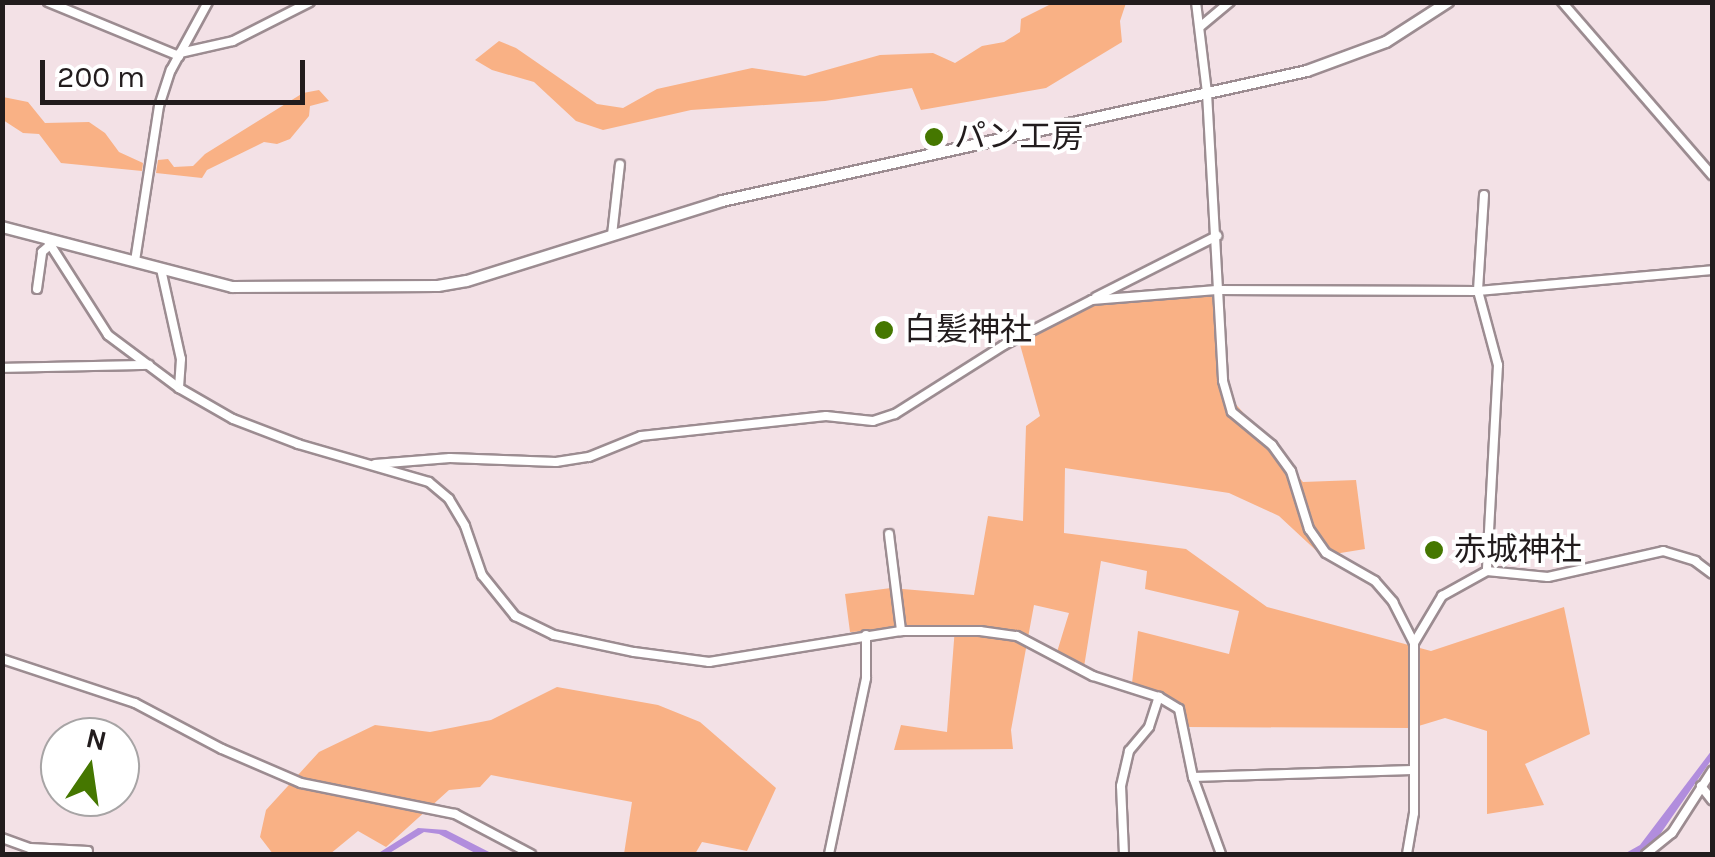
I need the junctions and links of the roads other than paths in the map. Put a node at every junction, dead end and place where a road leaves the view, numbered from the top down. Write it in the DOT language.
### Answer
graph roads {
  1 [pos="48,2"];
  2 [pos="208,2"];
  3 [pos="310,2"];
  4 [pos="1196,2"];
  5 [pos="1230,2"];
  6 [pos="1448,2"];
  7 [pos="1562,2"];
  8 [pos="1201,26"];
  9 [pos="180,55"];
  10 [pos="1207,92"];
  11 [pos="620,164"];
  12 [pos="1712,174"];
  13 [pos="1484,196"];
  14 [pos="2,227"];
  15 [pos="612,234"];
  16 [pos="1217,236"];
  17 [pos="48,242"];
  18 [pos="134,261"];
  19 [pos="161,269"];
  20 [pos="1712,270"];
  21 [pos="37,289"];
  22 [pos="1216,290"];
  23 [pos="1478,290"];
  24 [pos="1092,300"];
  25 [pos="149,365"];
  26 [pos="2,368"];
  27 [pos="180,388"];
  28 [pos="366,464"];
  29 [pos="889,534"];
  30 [pos="1486,572"];
  31 [pos="1712,574"];
  32 [pos="901,631"];
  33 [pos="866,635"];
  34 [pos="1414,643"];
  35 [pos="2,659"];
  36 [pos="1159,697"];
  37 [pos="1412,770"];
  38 [pos="1712,771"];
  39 [pos="1192,777"];
  40 [pos="1701,786"];
  41 [pos="1712,800"];
  42 [pos="2,838"];
  43 [pos="88,851"];
  44 [pos="531,854"];
  45 [pos="828,854"];
  46 [pos="1124,854"];
  47 [pos="1222,854"];
  48 [pos="1407,854"];
  49 [pos="1646,854"];
  1 -- 9 [label="street"];
  2 -- 9 [label="street"];
  3 -- 9 [label="street"];
  4 -- 8 [label="street"];
  5 -- 8 [label="street"];
  6 -- 10 [label="street"];
  7 -- 12 [label="street"];
  8 -- 10 [label="street"];
  9 -- 18 [label="street"];
  10 -- 15 [label="street"];
  10 -- 16 [label="street"];
  11 -- 15 [label="street"];
  13 -- 23 [label="street"];
  14 -- 17 [label="street"];
  15 -- 19 [label="street"];
  16 -- 22 [label="street"];
  16 -- 24 [label="street"];
  17 -- 18 [label="street"];
  17 -- 21 [label="street"];
  17 -- 25 [label="street"];
  18 -- 19 [label="street"];
  19 -- 27 [label="street"];
  20 -- 23 [label="street"];
  22 -- 23 [label="street"];
  22 -- 24 [label="street"];
  22 -- 34 [label="street"];
  23 -- 30 [label="street"];
  24 -- 28 [label="street"];
  25 -- 26 [label="street"];
  25 -- 27 [label="street"];
  27 -- 28 [label="street"];
  28 -- 33 [label="street"];
  29 -- 32 [label="street"];
  30 -- 31 [label="street"];
  30 -- 34 [label="street"];
  32 -- 33 [label="street"];
  32 -- 36 [label="street"];
  33 -- 45 [label="street"];
  34 -- 37 [label="street"];
  35 -- 44 [label="street"];
  36 -- 39 [label="street"];
  36 -- 46 [label="street"];
  37 -- 39 [label="street"];
  37 -- 48 [label="street"];
  38 -- 40 [label="street"];
  39 -- 47 [label="street"];
  40 -- 41 [label="street"];
  40 -- 49 [label="street"];
  42 -- 43 [label="street"];
}
